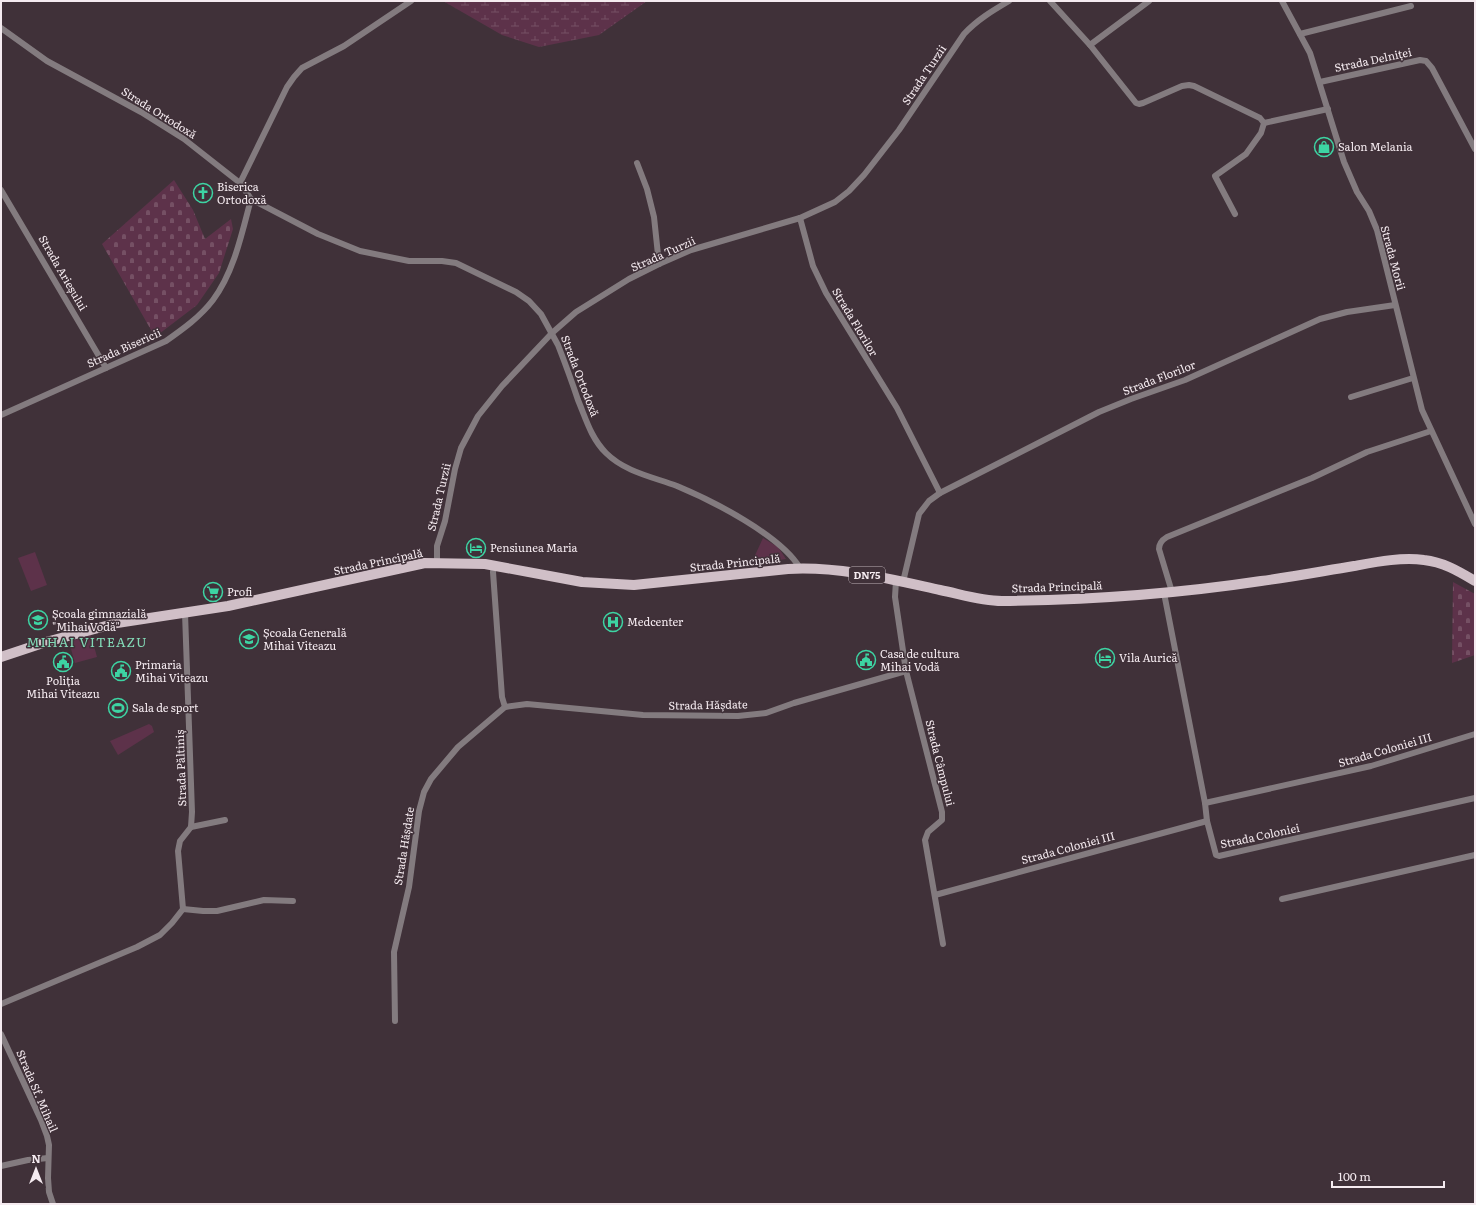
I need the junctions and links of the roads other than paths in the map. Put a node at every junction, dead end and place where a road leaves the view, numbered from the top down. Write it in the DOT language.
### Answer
graph roads {
  1 [pos="411,1"];
  2 [pos="1009,1"];
  3 [pos="1050,1"];
  4 [pos="1149,1"];
  5 [pos="1282,1"];
  6 [pos="1411,6"];
  7 [pos="1,28"];
  8 [pos="1300,34"];
  9 [pos="1090,45"];
  10 [pos="1320,82"];
  11 [pos="1328,109"];
  12 [pos="1264,123"];
  13 [pos="1475,149"];
  14 [pos="637,163"];
  15 [pos="240,183"];
  16 [pos="1,190"];
  17 [pos="251,199"];
  18 [pos="1234,214"];
  19 [pos="800,218"];
  20 [pos="659,264"];
  21 [pos="1395,306"];
  22 [pos="552,333"];
  23 [pos="106,368"];
  24 [pos="1413,378"];
  25 [pos="1351,397"];
  26 [pos="1,415"];
  27 [pos="1431,431"];
  28 [pos="940,493"];
  29 [pos="1475,524"];
  30 [pos="437,563"];
  31 [pos="494,565"];
  32 [pos="800,568"];
  33 [pos="899,581"];
  34 [pos="1475,581"];
  35 [pos="1168,592"];
  36 [pos="185,613"];
  37 [pos="1,657"];
  38 [pos="906,671"];
  39 [pos="505,707"];
  40 [pos="1475,734"];
  41 [pos="1475,798"];
  42 [pos="1205,802"];
  43 [pos="225,820"];
  44 [pos="1207,821"];
  45 [pos="191,827"];
  46 [pos="1475,855"];
  47 [pos="935,894"];
  48 [pos="1282,899"];
  49 [pos="293,901"];
  50 [pos="183,909"];
  51 [pos="943,944"];
  52 [pos="1,1004"];
  53 [pos="395,1021"];
  54 [pos="1,1034"];
  55 [pos="48,1158"];
  56 [pos="1,1166"];
  57 [pos="53,1204"];
  1 -- 15 [label="street"];
  2 -- 19 [label="street, Strada Turzii"];
  3 -- 9 [label="street"];
  4 -- 9 [label="street"];
  5 -- 8 [label="street, Strada Morii"];
  6 -- 8 [label="street"];
  7 -- 15 [label="street, Strada Ortodoxă"];
  8 -- 10 [label="street, Strada Morii"];
  9 -- 12 [label="street"];
  10 -- 11 [label="street, Strada Morii"];
  10 -- 13 [label="street, Strada Delniței"];
  11 -- 12 [label="street"];
  11 -- 21 [label="street, Strada Morii"];
  12 -- 18 [label="street"];
  14 -- 20 [label="street"];
  15 -- 17 [label="street, Strada Ortodoxă"];
  16 -- 23 [label="street, Strada Arieșului"];
  17 -- 22 [label="street, Strada Ortodoxă"];
  17 -- 23 [label="street, Strada Bisericii"];
  19 -- 20 [label="street, Strada Turzii"];
  19 -- 28 [label="street, Strada Florilor"];
  20 -- 22 [label="street, Strada Turzii"];
  21 -- 24 [label="street, Strada Morii"];
  21 -- 28 [label="street, Strada Florilor"];
  22 -- 30 [label="street, Strada Turzii"];
  22 -- 32 [label="street, Strada Ortodoxă"];
  23 -- 26 [label="street, Strada Bisericii"];
  24 -- 25 [label="street"];
  24 -- 27 [label="street, Strada Morii"];
  27 -- 29 [label="street, Strada Morii"];
  27 -- 35 [label="street, Strada Coloniei"];
  28 -- 33 [label="street, Strada Florilor"];
  30 -- 31 [label="main road, Strada Principală / DN75"];
  30 -- 36 [label="main road, Strada Principală / DN75"];
  31 -- 32 [label="main road, Strada Principală / DN75"];
  31 -- 39 [label="street"];
  32 -- 33 [label="main road, Strada Principală / DN75"];
  33 -- 35 [label="main road, Strada Principală / DN75"];
  33 -- 38 [label="street, Strada Câmpului"];
  34 -- 35 [label="main road, Strada Principală / DN75"];
  35 -- 42 [label="street, Strada Coloniei"];
  36 -- 37 [label="main road, Strada Principală / DN75"];
  36 -- 45 [label="street, Strada Păltiniș"];
  38 -- 39 [label="street, Strada Hășdate"];
  38 -- 47 [label="street, Strada Câmpului"];
  39 -- 53 [label="street, Strada Hășdate"];
  40 -- 42 [label="street, Strada Coloniei III"];
  41 -- 44 [label="street, Strada Coloniei"];
  42 -- 44 [label="street, Strada Coloniei"];
  43 -- 45 [label="street"];
  44 -- 47 [label="street, Strada Coloniei III"];
  45 -- 50 [label="street"];
  46 -- 48 [label="street"];
  47 -- 51 [label="street, Strada Câmpului"];
  49 -- 50 [label="street"];
  50 -- 52 [label="street"];
  54 -- 55 [label="street, Strada Sf. Mihail"];
  55 -- 56 [label="street"];
  55 -- 57 [label="street, Strada Sf. Mihail"];
}
